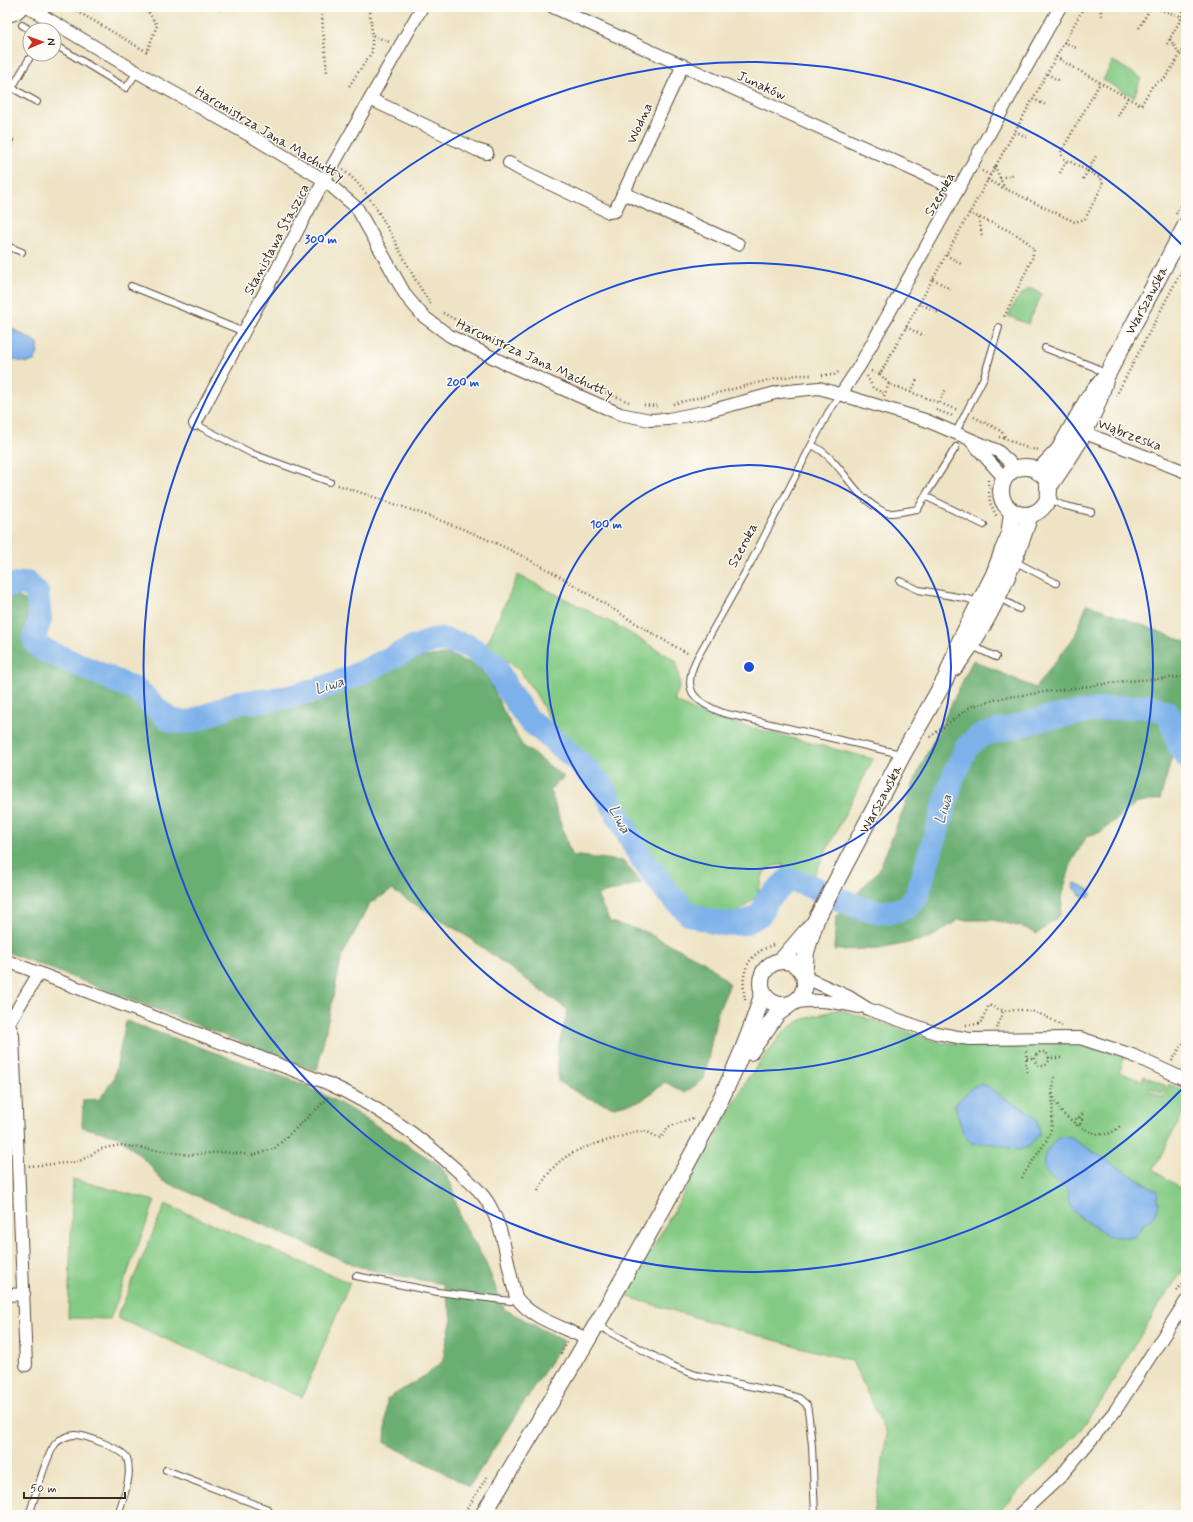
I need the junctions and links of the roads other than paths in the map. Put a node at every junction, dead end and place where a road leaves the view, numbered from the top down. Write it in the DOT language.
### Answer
graph roads {
  1 [pos="22,7"];
  2 [pos="28,7"];
  3 [pos="422,7"];
  4 [pos="553,7"];
  5 [pos="1060,7"];
  6 [pos="7,16"];
  7 [pos="62,49"];
  8 [pos="27,62"];
  9 [pos="683,65"];
  10 [pos="137,72"];
  11 [pos="9,87"];
  12 [pos="370,99"];
  13 [pos="37,102"];
  14 [pos="7,139"];
  15 [pos="7,148"];
  16 [pos="486,153"];
  17 [pos="509,163"];
  18 [pos="324,180"];
  19 [pos="958,190"];
  20 [pos="624,193"];
  21 [pos="1180,222"];
  22 [pos="738,244"];
  23 [pos="7,246"];
  24 [pos="22,252"];
  25 [pos="131,286"];
  26 [pos="999,327"];
  27 [pos="244,332"];
  28 [pos="1045,348"];
  29 [pos="1107,375"];
  30 [pos="841,394"];
  31 [pos="195,424"];
  32 [pos="956,432"];
  33 [pos="1084,432"];
  34 [pos="970,440"];
  35 [pos="812,445"];
  36 [pos="956,447"];
  37 [pos="1017,469"];
  38 [pos="1038,472"];
  39 [pos="1186,472"];
  40 [pos="1005,479"];
  41 [pos="330,482"];
  42 [pos="1048,493"];
  43 [pos="925,496"];
  44 [pos="1012,512"];
  45 [pos="1091,512"];
  46 [pos="1030,515"];
  47 [pos="984,525"];
  48 [pos="1014,562"];
  49 [pos="900,581"];
  50 [pos="1056,582"];
  51 [pos="996,597"];
  52 [pos="979,604"];
  53 [pos="1019,609"];
  54 [pos="972,646"];
  55 [pos="996,657"];
  56 [pos="946,678"];
  57 [pos="903,754"];
  58 [pos="816,920"];
  59 [pos="781,960"];
  60 [pos="7,961"];
  61 [pos="39,973"];
  62 [pos="804,977"];
  63 [pos="763,992"];
  64 [pos="792,1003"];
  65 [pos="868,1008"];
  66 [pos="8,1025"];
  67 [pos="1186,1080"];
  68 [pos="728,1085"];
  69 [pos="356,1276"];
  70 [pos="24,1294"];
  71 [pos="7,1295"];
  72 [pos="516,1297"];
  73 [pos="1186,1301"];
  74 [pos="597,1325"];
  75 [pos="589,1340"];
  76 [pos="26,1365"];
  77 [pos="166,1470"];
  78 [pos="29,1515"];
  79 [pos="118,1515"];
  80 [pos="266,1515"];
  81 [pos="483,1515"];
  82 [pos="815,1515"];
  83 [pos="1019,1515"];
  1 -- 6 [label="street"];
  2 -- 10 [label="street, Harcmistrza Jana Machutty"];
  3 -- 12 [label="street, Stanisława Staszica"];
  4 -- 9 [label="street, Junaków"];
  5 -- 19 [label="street, Szeroka"];
  7 -- 10 [label="lane"];
  8 -- 11 [label="lane"];
  9 -- 19 [label="street, Junaków"];
  9 -- 20 [label="street, Wodna"];
  10 -- 18 [label="street, Harcmistrza Jana Machutty"];
  11 -- 13 [label="lane"];
  12 -- 16 [label="street"];
  12 -- 18 [label="street, Stanisława Staszica"];
  14 -- 15 [label="lane"];
  17 -- 20 [label="street, Wodna"];
  18 -- 27 [label="street, Stanisława Staszica"];
  18 -- 30 [label="street, Harcmistrza Jana Machutty"];
  19 -- 30 [label="street, Szeroka"];
  20 -- 22 [label="street"];
  21 -- 29 [label="main road, Warszawska"];
  23 -- 24 [label="lane"];
  25 -- 27 [label="lane"];
  26 -- 32 [label="lane"];
  27 -- 31 [label="street, Stanisława Staszica"];
  28 -- 29 [label="lane"];
  29 -- 33 [label="main road, Warszawska"];
  29 -- 38 [label="main road, Warszawska"];
  30 -- 32 [label="street, Harcmistrza Jana Machutty"];
  30 -- 35 [label="lane, Szeroka"];
  31 -- 41 [label="lane"];
  32 -- 34 [label="street, Harcmistrza Jana Machutty"];
  33 -- 39 [label="street, Wąbrzeska"];
  33 -- 42 [label="main road, Warszawska"];
  34 -- 37 [label="street, Harcmistrza Jana Machutty"];
  34 -- 40 [label="street, Harcmistrza Jana Machutty"];
  35 -- 43 [label="lane"];
  35 -- 57 [label="lane, Szeroka"];
  36 -- 43 [label="lane"];
  37 -- 38 [label="main road"];
  37 -- 40 [label="main road"];
  38 -- 42 [label="main road"];
  40 -- 44 [label="main road"];
  42 -- 45 [label="lane"];
  42 -- 46 [label="main road"];
  43 -- 47 [label="lane"];
  44 -- 46 [label="main road"];
  44 -- 52 [label="main road, Warszawska"];
  46 -- 48 [label="main road, Warszawska"];
  48 -- 50 [label="lane"];
  48 -- 51 [label="main road, Warszawska"];
  49 -- 52 [label="lane"];
  51 -- 53 [label="lane"];
  51 -- 54 [label="main road, Warszawska"];
  52 -- 56 [label="main road, Warszawska"];
  54 -- 55 [label="lane"];
  54 -- 56 [label="main road, Warszawska"];
  56 -- 57 [label="main road, Warszawska"];
  57 -- 58 [label="main road, Warszawska"];
  58 -- 59 [label="main road"];
  58 -- 62 [label="main road"];
  59 -- 62 [label="main road"];
  59 -- 63 [label="main road"];
  60 -- 61 [label="street"];
  61 -- 66 [label="street"];
  61 -- 72 [label="street"];
  62 -- 64 [label="main road"];
  62 -- 65 [label="street"];
  63 -- 64 [label="main road"];
  63 -- 68 [label="main road"];
  64 -- 65 [label="street"];
  64 -- 68 [label="main road"];
  65 -- 67 [label="street"];
  66 -- 70 [label="street"];
  68 -- 74 [label="main road"];
  69 -- 72 [label="lane"];
  70 -- 71 [label="street"];
  70 -- 76 [label="street"];
  72 -- 75 [label="street"];
  73 -- 83 [label="street"];
  74 -- 75 [label="main road"];
  74 -- 82 [label="lane"];
  75 -- 81 [label="main road"];
  77 -- 80 [label="lane"];
  78 -- 79 [label="lane"];
}
